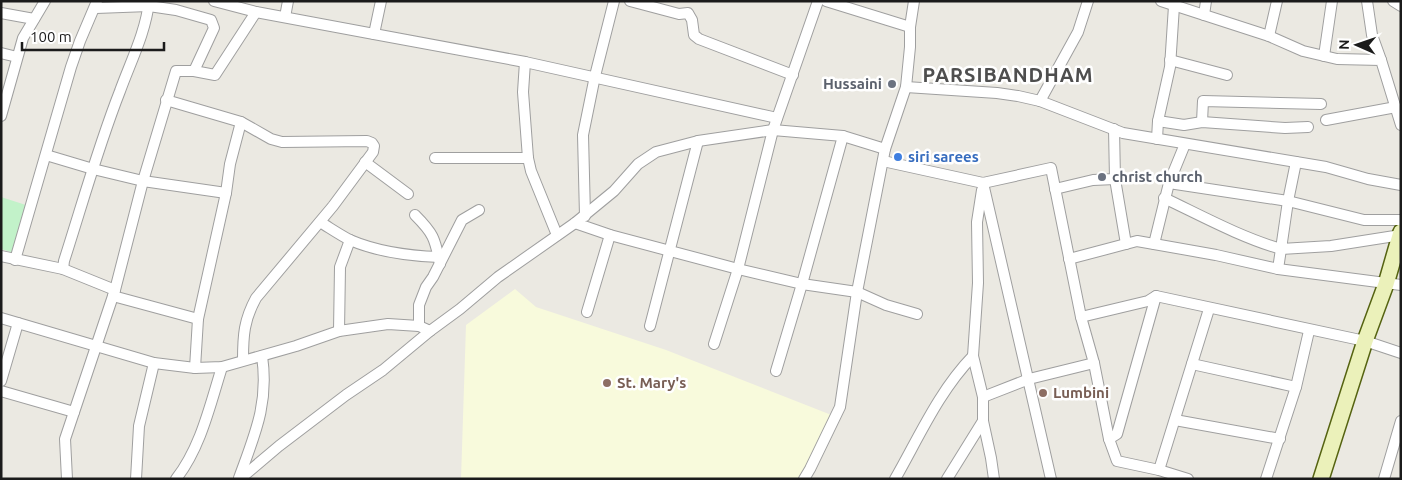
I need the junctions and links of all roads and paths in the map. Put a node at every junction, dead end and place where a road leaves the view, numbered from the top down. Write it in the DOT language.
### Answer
graph roads {
  1 [pos="45,1"];
  2 [pos="214,1"];
  3 [pos="288,1"];
  4 [pos="381,1"];
  5 [pos="614,1"];
  6 [pos="630,1"];
  7 [pos="818,1"];
  8 [pos="826,1"];
  9 [pos="914,1"];
  10 [pos="1088,1"];
  11 [pos="1161,1"];
  12 [pos="1206,1"];
  13 [pos="1277,1"];
  14 [pos="1332,1"];
  15 [pos="1367,1"];
  16 [pos="1393,1"];
  17 [pos="97,4"];
  18 [pos="149,4"];
  19 [pos="1174,6"];
  20 [pos="1401,6"];
  21 [pos="256,12"];
  22 [pos="1,13"];
  23 [pos="1204,15"];
  24 [pos="286,17"];
  25 [pos="34,19"];
  26 [pos="910,27"];
  27 [pos="374,34"];
  28 [pos="1270,36"];
  29 [pos="1,53"];
  30 [pos="1324,56"];
  31 [pos="17,57"];
  32 [pos="1170,60"];
  33 [pos="1381,60"];
  34 [pos="525,62"];
  35 [pos="194,71"];
  36 [pos="793,75"];
  37 [pos="1227,75"];
  38 [pos="595,76"];
  39 [pos="906,87"];
  40 [pos="4,96"];
  41 [pos="166,100"];
  42 [pos="1040,102"];
  43 [pos="1321,104"];
  44 [pos="1396,107"];
  45 [pos="1,116"];
  46 [pos="777,118"];
  47 [pos="1326,120"];
  48 [pos="1158,121"];
  49 [pos="241,122"];
  50 [pos="1202,122"];
  51 [pos="1401,125"];
  52 [pos="1308,127"];
  53 [pos="1114,129"];
  54 [pos="773,130"];
  55 [pos="843,136"];
  56 [pos="1157,138"];
  57 [pos="698,141"];
  58 [pos="1185,144"];
  59 [pos="886,149"];
  60 [pos="46,155"];
  61 [pos="435,158"];
  62 [pos="528,158"];
  63 [pos="883,161"];
  64 [pos="365,162"];
  65 [pos="1296,162"];
  66 [pos="93,170"];
  67 [pos="1115,179"];
  68 [pos="143,181"];
  69 [pos="983,183"];
  70 [pos="1169,184"];
  71 [pos="1401,185"];
  72 [pos="1055,189"];
  73 [pos="226,194"];
  74 [pos="408,194"];
  75 [pos="1164,198"];
  76 [pos="1288,201"];
  77 [pos="480,210"];
  78 [pos="415,215"];
  79 [pos="585,216"];
  80 [pos="320,222"];
  81 [pos="575,223"];
  82 [pos="1400,231"];
  83 [pos="610,235"];
  84 [pos="557,236"];
  85 [pos="350,240"];
  86 [pos="1126,244"];
  87 [pos="1154,244"];
  88 [pos="1281,249"];
  89 [pos="671,251"];
  90 [pos="1,256"];
  91 [pos="1069,259"];
  92 [pos="15,260"];
  93 [pos="439,261"];
  94 [pos="63,269"];
  95 [pos="738,269"];
  96 [pos="1278,269"];
  97 [pos="802,284"];
  98 [pos="1393,284"];
  99 [pos="857,292"];
  100 [pos="114,293"];
  101 [pos="1156,296"];
  102 [pos="1209,309"];
  103 [pos="587,312"];
  104 [pos="918,314"];
  105 [pos="1,318"];
  106 [pos="198,318"];
  107 [pos="1081,318"];
  108 [pos="18,323"];
  109 [pos="419,326"];
  110 [pos="650,326"];
  111 [pos="339,331"];
  112 [pos="430,331"];
  113 [pos="1309,331"];
  114 [pos="1365,342"];
  115 [pos="714,344"];
  116 [pos="97,346"];
  117 [pos="1401,353"];
  118 [pos="262,356"];
  119 [pos="974,356"];
  120 [pos="243,360"];
  121 [pos="154,363"];
  122 [pos="1094,363"];
  123 [pos="1192,364"];
  124 [pos="195,368"];
  125 [pos="222,368"];
  126 [pos="776,371"];
  127 [pos="1029,379"];
  128 [pos="1,381"];
  129 [pos="1296,387"];
  130 [pos="1,391"];
  131 [pos="983,397"];
  132 [pos="74,412"];
  133 [pos="1175,420"];
  134 [pos="982,421"];
  135 [pos="1401,421"];
  136 [pos="1109,439"];
  137 [pos="1280,439"];
  138 [pos="1159,470"];
  139 [pos="67,479"];
  140 [pos="136,479"];
  141 [pos="176,479"];
  142 [pos="239,479"];
  143 [pos="804,479"];
  144 [pos="895,479"];
  145 [pos="947,479"];
  146 [pos="994,479"];
  147 [pos="1051,479"];
  148 [pos="1188,479"];
  149 [pos="1266,479"];
  150 [pos="1320,479"];
  151 [pos="1384,479"];
  1 -- 25 [label="street"];
  2 -- 21 [label="street"];
  3 -- 24 [label="street"];
  4 -- 27 [label="street"];
  5 -- 38 [label="street"];
  6 -- 36 [label="street"];
  7 -- 36 [label="street"];
  8 -- 26 [label="street"];
  9 -- 26 [label="street"];
  10 -- 42 [label="street"];
  11 -- 19 [label="street"];
  12 -- 23 [label="street"];
  13 -- 28 [label="street"];
  14 -- 30 [label="street"];
  15 -- 33 [label="street"];
  16 -- 20 [label="street"];
  17 -- 18 [label="street"];
  17 -- 60 [label="street"];
  18 -- 35 [label="street"];
  18 -- 66 [label="street"];
  19 -- 23 [label="street"];
  19 -- 32 [label="street"];
  21 -- 24 [label="street"];
  21 -- 35 [label="street"];
  22 -- 25 [label="street"];
  23 -- 28 [label="street"];
  24 -- 27 [label="street"];
  25 -- 31 [label="street"];
  26 -- 39 [label="street"];
  27 -- 34 [label="street"];
  28 -- 30 [label="street"];
  29 -- 31 [label="street"];
  30 -- 33 [label="street"];
  31 -- 40 [label="street"];
  32 -- 37 [label="street"];
  32 -- 48 [label="street"];
  33 -- 44 [label="street"];
  34 -- 38 [label="street"];
  34 -- 62 [label="street"];
  35 -- 41 [label="street"];
  36 -- 46 [label="street"];
  38 -- 46 [label="street"];
  38 -- 79 [label="street"];
  39 -- 42 [label="street"];
  39 -- 59 [label="street"];
  40 -- 45 [label="street"];
  41 -- 49 [label="street"];
  41 -- 68 [label="street"];
  42 -- 53 [label="street"];
  43 -- 50 [label="street"];
  44 -- 47 [label="street"];
  44 -- 51 [label="street"];
  46 -- 54 [label="street"];
  48 -- 50 [label="street"];
  48 -- 56 [label="street"];
  49 -- 64 [label="street"];
  49 -- 73 [label="street"];
  50 -- 52 [label="street"];
  53 -- 56 [label="street"];
  53 -- 67 [label="street"];
  54 -- 55 [label="street"];
  54 -- 57 [label="street"];
  54 -- 95 [label="street"];
  55 -- 59 [label="street"];
  55 -- 97 [label="street"];
  56 -- 58 [label="street"];
  57 -- 79 [label="street"];
  57 -- 89 [label="street"];
  58 -- 65 [label="street"];
  58 -- 70 [label="street"];
  59 -- 63 [label="street"];
  60 -- 66 [label="street"];
  60 -- 92 [label="street"];
  61 -- 62 [label="street"];
  62 -- 84 [label="street"];
  63 -- 69 [label="street"];
  63 -- 99 [label="street"];
  64 -- 74 [label="street"];
  64 -- 80 [label="street"];
  65 -- 71 [label="street"];
  65 -- 76 [label="street"];
  66 -- 68 [label="street"];
  66 -- 94 [label="street"];
  67 -- 72 [label="street"];
  67 -- 86 [label="street"];
  68 -- 73 [label="street"];
  68 -- 100 [label="street"];
  69 -- 72 [label="street"];
  69 -- 119 [label="street"];
  69 -- 127 [label="street"];
  70 -- 75 [label="street"];
  70 -- 76 [label="street"];
  72 -- 91 [label="street"];
  73 -- 106 [label="street"];
  75 -- 87 [label="street"];
  75 -- 88 [label="street"];
  76 -- 82 [label="street"];
  76 -- 88 [label="street"];
  77 -- 93 [label="street"];
  78 -- 93 [label="street"];
  79 -- 81 [label="street"];
  80 -- 85 [label="street"];
  80 -- 120 [label="street"];
  81 -- 83 [label="street"];
  81 -- 84 [label="street"];
  82 -- 88 [label="street"];
  82 -- 98 [label="street"];
  83 -- 89 [label="street"];
  83 -- 103 [label="street"];
  84 -- 112 [label="street"];
  85 -- 93 [label="street"];
  85 -- 111 [label="street"];
  86 -- 87 [label="street"];
  86 -- 91 [label="street"];
  87 -- 96 [label="street"];
  88 -- 96 [label="street"];
  89 -- 95 [label="street"];
  89 -- 110 [label="street"];
  90 -- 92 [label="street"];
  91 -- 107 [label="street"];
  92 -- 94 [label="street"];
  93 -- 109 [label="street"];
  94 -- 100 [label="street"];
  95 -- 97 [label="street"];
  95 -- 115 [label="street"];
  96 -- 98 [label="street"];
  97 -- 99 [label="street"];
  97 -- 126 [label="street"];
  98 -- 114 [label="street"];
  99 -- 104 [label="street"];
  99 -- 143 [label="street"];
  100 -- 106 [label="street"];
  100 -- 116 [label="street"];
  101 -- 102 [label="street"];
  101 -- 107 [label="street"];
  101 -- 136 [label="street"];
  102 -- 113 [label="street"];
  102 -- 123 [label="street"];
  105 -- 108 [label="street"];
  106 -- 124 [label="street"];
  107 -- 122 [label="street"];
  108 -- 116 [label="street"];
  108 -- 128 [label="street"];
  109 -- 111 [label="street"];
  109 -- 112 [label="street"];
  111 -- 118 [label="street"];
  112 -- 142 [label="street"];
  113 -- 114 [label="street"];
  113 -- 129 [label="street"];
  114 -- 117 [label="street"];
  114 -- 150 [label="street"];
  116 -- 121 [label="street"];
  116 -- 132 [label="street"];
  118 -- 120 [label="street"];
  118 -- 142 [label="street"];
  119 -- 131 [label="street"];
  119 -- 144 [label="street"];
  120 -- 125 [label="street"];
  121 -- 124 [label="street"];
  121 -- 140 [label="street"];
  122 -- 127 [label="street"];
  122 -- 136 [label="street"];
  123 -- 129 [label="street"];
  123 -- 133 [label="street"];
  124 -- 125 [label="street"];
  125 -- 141 [label="street"];
  127 -- 131 [label="street"];
  127 -- 147 [label="street"];
  129 -- 137 [label="street"];
  130 -- 132 [label="street"];
  131 -- 134 [label="street"];
  132 -- 139 [label="street"];
  133 -- 137 [label="street"];
  133 -- 138 [label="street"];
  134 -- 145 [label="street"];
  134 -- 146 [label="street"];
  135 -- 151 [label="street"];
  136 -- 138 [label="street"];
  137 -- 149 [label="street"];
  138 -- 148 [label="street"];
}
